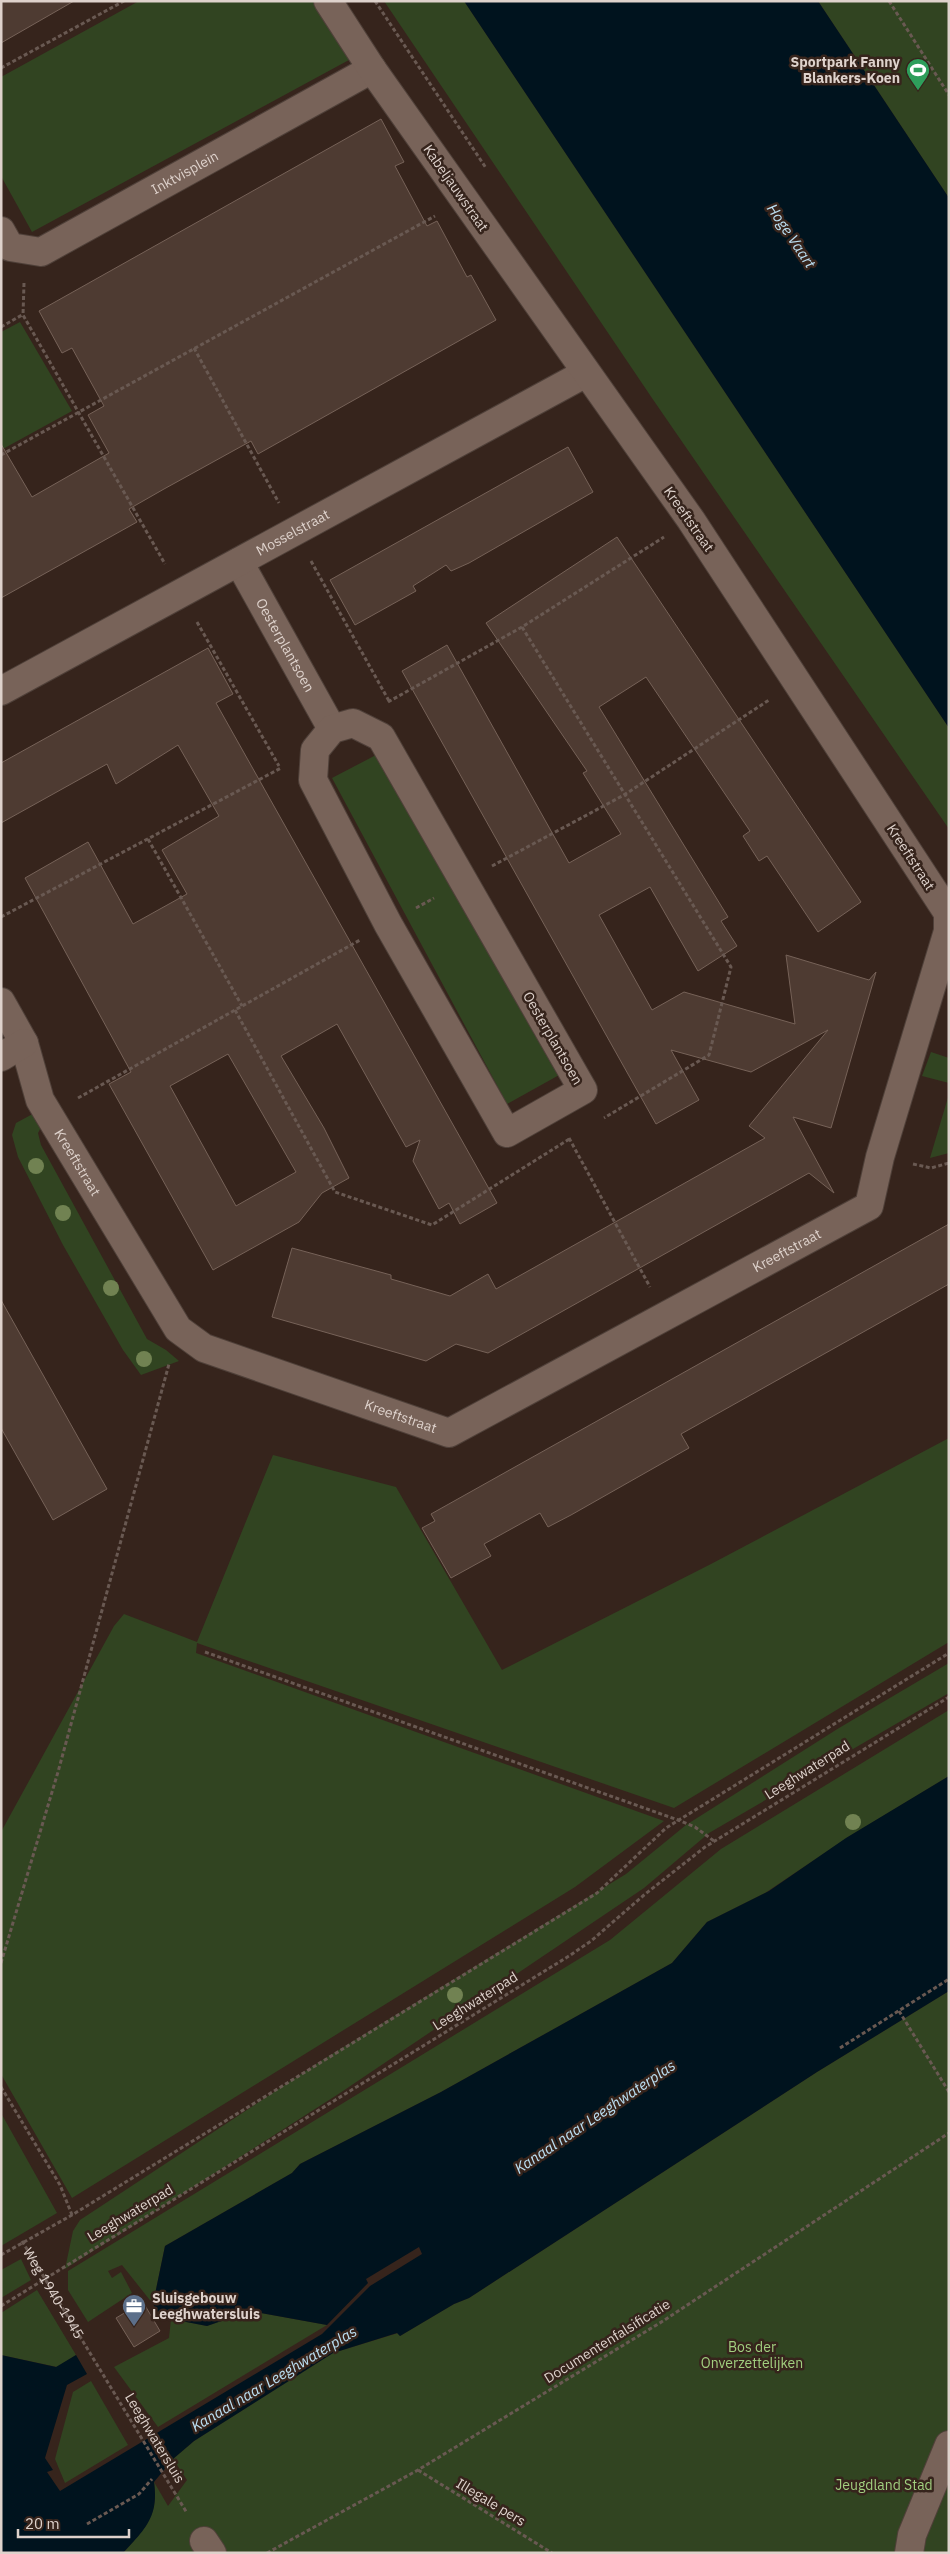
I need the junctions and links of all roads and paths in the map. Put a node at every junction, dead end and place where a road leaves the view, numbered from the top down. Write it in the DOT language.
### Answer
graph roads {
  1 [pos="124,1"];
  2 [pos="328,1"];
  3 [pos="889,1"];
  4 [pos="1,68"];
  5 [pos="372,69"];
  6 [pos="949,95"];
  7 [pos="464,200"];
  8 [pos="1,231"];
  9 [pos="26,250"];
  10 [pos="23,315"];
  11 [pos="1,327"];
  12 [pos="586,373"];
  13 [pos="79,412"];
  14 [pos="1,455"];
  15 [pos="691,520"];
  16 [pos="239,562"];
  17 [pos="181,593"];
  18 [pos="797,681"];
  19 [pos="1,691"];
  20 [pos="343,726"];
  21 [pos="315,750"];
  22 [pos="280,768"];
  23 [pos="148,839"];
  24 [pos="464,881"];
  25 [pos="1,917"];
  26 [pos="388,924"];
  27 [pos="1,1002"];
  28 [pos="242,1006"];
  29 [pos="24,1043"];
  30 [pos="1,1057"];
  31 [pos="548,1110"];
  32 [pos="48,1114"];
  33 [pos="665,1316"];
  34 [pos="178,1329"];
  35 [pos="205,1652"];
  36 [pos="949,1653"];
  37 [pos="949,1697"];
  38 [pos="678,1820"];
  39 [pos="714,1841"];
  40 [pos="1,1963"];
  41 [pos="949,1979"];
  42 [pos="898,2011"];
  43 [pos="840,2048"];
  44 [pos="1,2087"];
  45 [pos="949,2092"];
  46 [pos="949,2133"];
  47 [pos="72,2215"];
  48 [pos="22,2241"];
  49 [pos="1,2254"];
  50 [pos="44,2279"];
  51 [pos="1,2306"];
  52 [pos="86,2346"];
  53 [pos="949,2445"];
  54 [pos="418,2470"];
  55 [pos="152,2479"];
  56 [pos="87,2524"];
  57 [pos="208,2547"];
  58 [pos="267,2553"];
  59 [pos="552,2553"];
  60 [pos="909,2553"];
  1 -- 4 [label="path"];
  2 -- 5 [label="street, Kabeljauwstraat"];
  3 -- 6 [label="path"];
  5 -- 7 [label="street, Kabeljauwstraat"];
  5 -- 9 [label="street, Inktvisplein"];
  7 -- 12 [label="street, Kabeljauwstraat"];
  7 -- 13 [label="path"];
  8 -- 9 [label="street"];
  9 -- 10 [label="path"];
  10 -- 11 [label="path"];
  10 -- 13 [label="path"];
  12 -- 15 [label="street, Kreeftstraat"];
  12 -- 16 [label="street, Mosselstraat"];
  13 -- 14 [label="path"];
  13 -- 17 [label="path"];
  15 -- 18 [label="street, Kreeftstraat"];
  15 -- 20 [label="path"];
  16 -- 17 [label="street, Mosselstraat"];
  16 -- 20 [label="street, Oesterplantsoen"];
  17 -- 19 [label="street, Mosselstraat"];
  17 -- 22 [label="path"];
  18 -- 24 [label="path"];
  18 -- 33 [label="street, Kreeftstraat"];
  20 -- 21 [label="street"];
  20 -- 24 [label="street, Oesterplantsoen"];
  21 -- 22 [label="path"];
  21 -- 26 [label="street, Oesterplantsoen"];
  22 -- 23 [label="path"];
  23 -- 25 [label="path"];
  23 -- 28 [label="path"];
  24 -- 26 [label="path"];
  24 -- 31 [label="street, Oesterplantsoen"];
  26 -- 28 [label="path"];
  26 -- 31 [label="street, Oesterplantsoen"];
  27 -- 29 [label="street, Kreeftstraat"];
  28 -- 32 [label="path"];
  29 -- 30 [label="street"];
  29 -- 32 [label="street, Kreeftstraat"];
  31 -- 33 [label="path"];
  32 -- 34 [label="street, Kreeftstraat"];
  33 -- 34 [label="street, Kreeftstraat"];
  34 -- 40 [label="path"];
  35 -- 38 [label="path"];
  36 -- 38 [label="path"];
  37 -- 39 [label="path, Leeghwaterpad"];
  38 -- 39 [label="path"];
  38 -- 47 [label="path"];
  39 -- 50 [label="path, Leeghwaterpad"];
  41 -- 42 [label="path"];
  42 -- 43 [label="path"];
  42 -- 45 [label="path"];
  44 -- 47 [label="path, Leeghwaterpad"];
  46 -- 54 [label="path, Documentenfalsificatie"];
  47 -- 48 [label="path"];
  48 -- 49 [label="path"];
  48 -- 50 [label="path, Weg 1940-1945"];
  50 -- 51 [label="path, Leeghwaterpad"];
  50 -- 52 [label="path, Weg 1940-1945"];
  52 -- 57 [label="path, Leeghwatersluis"];
  53 -- 60 [label="street"];
  54 -- 58 [label="path, Documentenfalsificatie"];
  54 -- 59 [label="path, Illegale pers"];
  55 -- 56 [label="path"];
}
